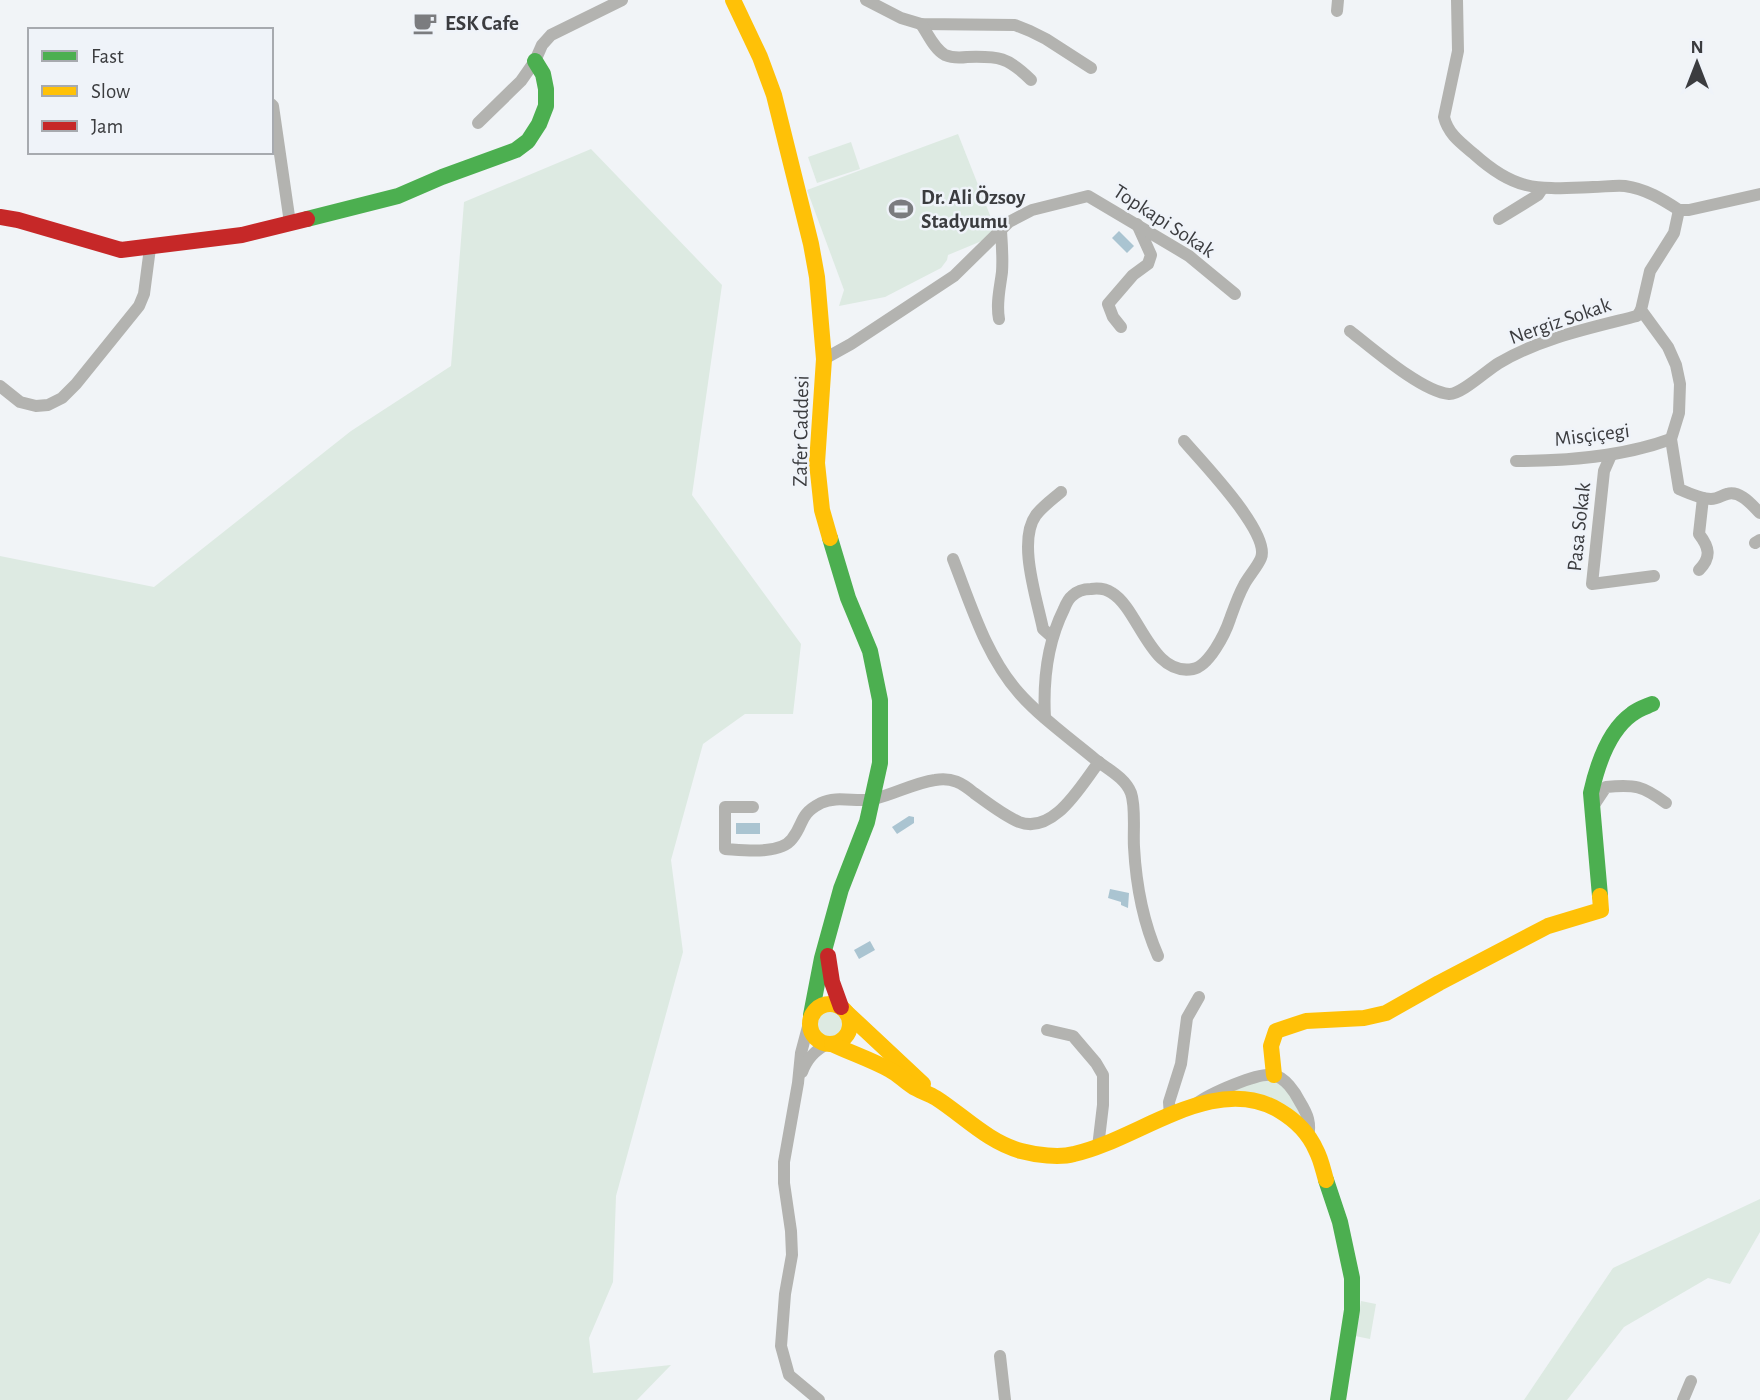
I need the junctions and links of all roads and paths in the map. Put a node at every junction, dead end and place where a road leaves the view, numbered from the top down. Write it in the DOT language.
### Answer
graph roads {
  1 [pos="622,0"];
  2 [pos="733,0"];
  3 [pos="866,0"];
  4 [pos="1458,0"];
  5 [pos="921,24"];
  6 [pos="535,61"];
  7 [pos="1091,68"];
  8 [pos="1031,80"];
  9 [pos="273,106"];
  10 [pos="478,123"];
  11 [pos="1542,189"];
  12 [pos="1760,194"];
  13 [pos="1684,210"];
  14 [pos="0,217"];
  15 [pos="1499,219"];
  16 [pos="290,223"];
  17 [pos="1137,224"];
  18 [pos="1000,231"];
  19 [pos="150,248"];
  20 [pos="1235,294"];
  21 [pos="1641,310"];
  22 [pos="999,319"];
  23 [pos="1121,327"];
  24 [pos="1350,331"];
  25 [pos="824,359"];
  26 [pos="0,387"];
  27 [pos="1671,439"];
  28 [pos="1184,441"];
  29 [pos="1611,455"];
  30 [pos="1516,461"];
  31 [pos="1061,492"];
  32 [pos="1703,498"];
  33 [pos="1760,513"];
  34 [pos="953,559"];
  35 [pos="1699,570"];
  36 [pos="1654,576"];
  37 [pos="1052,637"];
  38 [pos="1651,704"];
  39 [pos="1045,718"];
  40 [pos="1099,762"];
  41 [pos="873,800"];
  42 [pos="1666,803"];
  43 [pos="752,807"];
  44 [pos="1592,808"];
  45 [pos="827,943"];
  46 [pos="1158,956"];
  47 [pos="1199,997"];
  48 [pos="844,1010"];
  49 [pos="810,1019"];
  50 [pos="1047,1030"];
  51 [pos="829,1044"];
  52 [pos="1274,1075"];
  53 [pos="798,1083"];
  54 [pos="933,1097"];
  55 [pos="1190,1108"];
  56 [pos="1170,1116"];
  57 [pos="1308,1138"];
  58 [pos="1098,1147"];
  59 [pos="1000,1356"];
  60 [pos="1691,1381"];
  61 [pos="819,1400"];
  62 [pos="1005,1400"];
  63 [pos="1338,1400"];
  64 [pos="1683,1400"];
  1 -- 6 [label="street"];
  2 -- 25 [label="street, Zafer Caddesi"];
  3 -- 5 [label="street"];
  4 -- 11 [label="street"];
  5 -- 7 [label="street"];
  5 -- 8 [label="street"];
  6 -- 10 [label="street"];
  6 -- 16 [label="street"];
  9 -- 16 [label="street"];
  11 -- 13 [label="street"];
  11 -- 15 [label="street"];
  12 -- 13 [label="street"];
  13 -- 21 [label="street"];
  14 -- 19 [label="street"];
  16 -- 19 [label="street"];
  17 -- 18 [label="street, Topkapi Sokak"];
  17 -- 20 [label="street, Topkapi Sokak"];
  17 -- 23 [label="street"];
  18 -- 22 [label="street"];
  18 -- 25 [label="street, Topkapi Sokak"];
  19 -- 26 [label="street"];
  21 -- 24 [label="street, Nergiz Sokak"];
  21 -- 27 [label="street"];
  25 -- 41 [label="street, Zafer Caddesi"];
  27 -- 29 [label="street, Misçiçegi"];
  27 -- 32 [label="street"];
  28 -- 37 [label="street"];
  29 -- 30 [label="street, Misçiçegi"];
  29 -- 36 [label="street, Pasa Sokak"];
  31 -- 37 [label="street"];
  32 -- 33 [label="street"];
  32 -- 35 [label="street"];
  34 -- 39 [label="street"];
  37 -- 39 [label="street"];
  38 -- 44 [label="street"];
  39 -- 40 [label="street"];
  40 -- 41 [label="street"];
  40 -- 46 [label="street"];
  41 -- 43 [label="street"];
  41 -- 45 [label="street, Zafer Caddesi"];
  42 -- 44 [label="street"];
  44 -- 52 [label="street"];
  45 -- 48 [label="street, Zafer Caddesi"];
  45 -- 49 [label="street, Zafer Caddesi"];
  47 -- 56 [label="street"];
  48 -- 49 [label="street"];
  48 -- 51 [label="street"];
  48 -- 54 [label="street, Zafer Caddesi"];
  49 -- 51 [label="street"];
  49 -- 53 [label="street, Zafer Caddesi"];
  50 -- 58 [label="street"];
  51 -- 53 [label="street"];
  51 -- 54 [label="street"];
  52 -- 55 [label="street"];
  52 -- 57 [label="street"];
  53 -- 61 [label="street"];
  54 -- 58 [label="street"];
  55 -- 56 [label="street"];
  55 -- 57 [label="street"];
  56 -- 58 [label="street"];
  57 -- 63 [label="street"];
  59 -- 62 [label="street"];
  60 -- 64 [label="street"];
}
